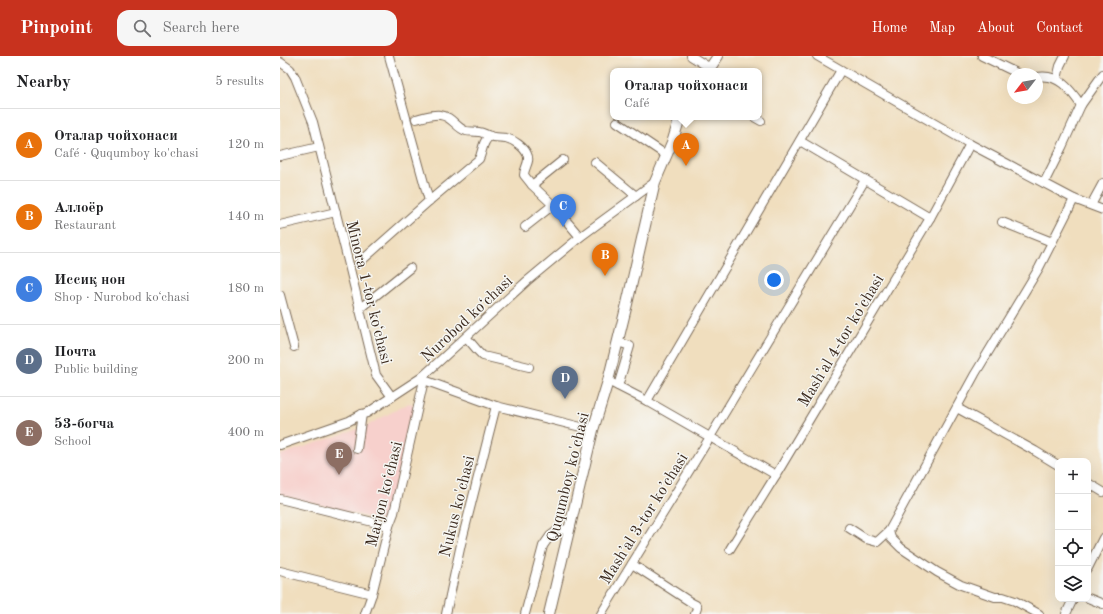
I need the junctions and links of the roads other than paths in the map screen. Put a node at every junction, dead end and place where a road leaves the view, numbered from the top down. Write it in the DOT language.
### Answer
graph roads {
  1 [pos="389,56"];
  2 [pos="691,56"];
  3 [pos="718,56"];
  4 [pos="817,56"];
  5 [pos="982,56"];
  6 [pos="1065,56"];
  7 [pos="280,62"];
  8 [pos="706,68"];
  9 [pos="710,68"];
  10 [pos="1007,68"];
  11 [pos="841,70"];
  12 [pos="1103,74"];
  13 [pos="1043,76"];
  14 [pos="1057,79"];
  15 [pos="1081,105"];
  16 [pos="416,119"];
  17 [pos="679,120"];
  18 [pos="618,122"];
  19 [pos="490,136"];
  20 [pos="800,141"];
  21 [pos="970,144"];
  22 [pos="319,147"];
  23 [pos="666,155"];
  24 [pos="280,156"];
  25 [pos="563,160"];
  26 [pos="595,162"];
  27 [pos="865,180"];
  28 [pos="655,182"];
  29 [pos="1044,183"];
  30 [pos="1103,183"];
  31 [pos="532,185"];
  32 [pos="636,196"];
  33 [pos="1074,198"];
  34 [pos="429,201"];
  35 [pos="553,205"];
  36 [pos="1091,205"];
  37 [pos="1103,210"];
  38 [pos="336,212"];
  39 [pos="930,218"];
  40 [pos="1002,222"];
  41 [pos="280,225"];
  42 [pos="525,227"];
  43 [pos="580,237"];
  44 [pos="1052,242"];
  45 [pos="359,263"];
  46 [pos="410,268"];
  47 [pos="280,295"];
  48 [pos="359,309"];
  49 [pos="466,337"];
  50 [pos="618,342"];
  51 [pos="294,347"];
  52 [pos="529,367"];
  53 [pos="423,379"];
  54 [pos="608,381"];
  55 [pos="618,386"];
  56 [pos="392,397"];
  57 [pos="647,401"];
  58 [pos="496,406"];
  59 [pos="957,408"];
  60 [pos="362,414"];
  61 [pos="593,430"];
  62 [pos="710,437"];
  63 [pos="280,444"];
  64 [pos="357,449"];
  65 [pos="1055,463"];
  66 [pos="776,475"];
  67 [pos="1091,485"];
  68 [pos="1103,492"];
  69 [pos="280,499"];
  70 [pos="389,526"];
  71 [pos="849,528"];
  72 [pos="570,530"];
  73 [pos="889,531"];
  74 [pos="1103,538"];
  75 [pos="730,548"];
  76 [pos="632,564"];
  77 [pos="1089,566"];
  78 [pos="280,571"];
  79 [pos="372,594"];
  80 [pos="1091,599"];
  81 [pos="1072,602"];
  82 [pos="1103,604"];
  83 [pos="365,614"];
  84 [pos="446,614"];
  85 [pos="525,614"];
  86 [pos="549,614"];
  87 [pos="601,614"];
  88 [pos="695,614"];
  89 [pos="1039,614"];
  90 [pos="1066,614"];
  1 -- 34 [label="street"];
  2 -- 8 [label="street"];
  3 -- 9 [label="main road"];
  4 -- 11 [label="street"];
  5 -- 10 [label="street"];
  6 -- 14 [label="street"];
  7 -- 22 [label="street, Minora 1-tor koʻchasi"];
  11 -- 20 [label="street"];
  11 -- 21 [label="street"];
  12 -- 15 [label="street"];
  13 -- 14 [label="street"];
  14 -- 15 [label="street"];
  15 -- 29 [label="street"];
  16 -- 19 [label="street"];
  17 -- 23 [label="main road, Ququmboy ko'chasi"];
  18 -- 23 [label="street"];
  19 -- 31 [label="street"];
  19 -- 34 [label="street"];
  20 -- 27 [label="street"];
  20 -- 57 [label="street"];
  21 -- 29 [label="street"];
  21 -- 39 [label="street, Mashʼal 4-tor koʼchasi"];
  22 -- 24 [label="street"];
  22 -- 38 [label="street, Minora 1-tor koʻchasi"];
  23 -- 28 [label="main road, Ququmboy ko'chasi"];
  25 -- 31 [label="street"];
  26 -- 32 [label="street"];
  27 -- 39 [label="street"];
  27 -- 62 [label="street, Mashʼal 3-tor koʼchasi"];
  28 -- 32 [label="street, Nurobod koʻchasi"];
  28 -- 50 [label="main road, Ququmboy ko'chasi"];
  29 -- 33 [label="street"];
  30 -- 36 [label="street"];
  31 -- 35 [label="street"];
  32 -- 43 [label="street, Nurobod koʻchasi"];
  33 -- 36 [label="street"];
  33 -- 44 [label="street"];
  34 -- 45 [label="street"];
  35 -- 42 [label="street"];
  35 -- 43 [label="street"];
  36 -- 37 [label="street"];
  38 -- 41 [label="street, Minora 1-tor koʻchasi"];
  38 -- 48 [label="street, Minora 1-tor koʻchasi"];
  39 -- 66 [label="street, Mashʼal 4-tor koʼchasi"];
  40 -- 44 [label="street"];
  43 -- 49 [label="street, Nurobod koʻchasi"];
  44 -- 59 [label="street"];
  46 -- 48 [label="street"];
  47 -- 51 [label="street"];
  48 -- 56 [label="street, Minora 1-tor koʻchasi"];
  49 -- 52 [label="street"];
  49 -- 53 [label="street, Nurobod koʻchasi"];
  50 -- 54 [label="main road, Ququmboy ko'chasi"];
  50 -- 55 [label="street"];
  53 -- 56 [label="street, Nurobod koʻchasi"];
  53 -- 58 [label="street"];
  53 -- 70 [label="street, Marjon koʻchasi"];
  54 -- 55 [label="street"];
  54 -- 61 [label="main road, Ququmboy ko'chasi"];
  55 -- 57 [label="street"];
  56 -- 60 [label="street, Nurobod koʻchasi"];
  57 -- 62 [label="street"];
  58 -- 61 [label="street"];
  58 -- 84 [label="street, Nukus ko'chasi"];
  59 -- 65 [label="street"];
  59 -- 73 [label="street"];
  60 -- 63 [label="street, Nurobod koʻchasi"];
  60 -- 64 [label="street"];
  61 -- 72 [label="main road, Ququmboy ko'chasi"];
  62 -- 66 [label="street"];
  62 -- 76 [label="street, Mashʼal 3-tor koʼchasi"];
  66 -- 75 [label="street, Mashʼal 4-tor koʼchasi"];
  67 -- 68 [label="street"];
  69 -- 70 [label="street"];
  70 -- 79 [label="street, Marjon koʻchasi"];
  71 -- 73 [label="street"];
  72 -- 85 [label="street"];
  72 -- 86 [label="main road, Ququmboy ko'chasi"];
  73 -- 89 [label="street"];
  74 -- 77 [label="street"];
  76 -- 87 [label="street, Mashʼal 3-tor koʼchasi"];
  76 -- 88 [label="street"];
  78 -- 79 [label="street"];
  79 -- 83 [label="street, Marjon koʻchasi"];
  80 -- 82 [label="street"];
  81 -- 90 [label="street"];
}
